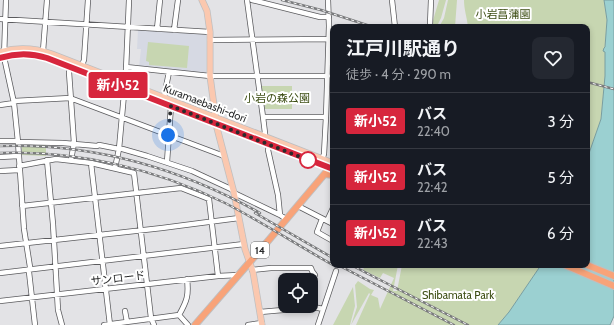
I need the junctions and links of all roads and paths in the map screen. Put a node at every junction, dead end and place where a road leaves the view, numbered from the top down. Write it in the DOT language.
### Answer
graph roads {
  1 [pos="6,0"];
  2 [pos="46,0"];
  3 [pos="88,0"];
  4 [pos="129,0"];
  5 [pos="160,0"];
  6 [pos="178,0"];
  7 [pos="202,0"];
  8 [pos="247,0"];
  9 [pos="252,0"];
  10 [pos="321,0"];
  11 [pos="392,0"];
  12 [pos="431,0"];
  13 [pos="328,1"];
  14 [pos="329,17"];
  15 [pos="3,19"];
  16 [pos="45,23"];
  17 [pos="395,24"];
  18 [pos="430,24"];
  19 [pos="86,25"];
  20 [pos="128,28"];
  21 [pos="157,29"];
  22 [pos="174,30"];
  23 [pos="210,32"];
  24 [pos="328,39"];
  25 [pos="210,40"];
  26 [pos="252,40"];
  27 [pos="43,51"];
  28 [pos="2,55"];
  29 [pos="82,65"];
  30 [pos="71,67"];
  31 [pos="126,67"];
  32 [pos="168,72"];
  33 [pos="210,76"];
  34 [pos="257,76"];
  35 [pos="328,76"];
  36 [pos="122,81"];
  37 [pos="126,88"];
  38 [pos="164,97"];
  39 [pos="70,98"];
  40 [pos="14,102"];
  41 [pos="0,104"];
  42 [pos="171,106"];
  43 [pos="122,117"];
  44 [pos="263,117"];
  45 [pos="326,117"];
  46 [pos="215,120"];
  47 [pos="168,135"];
  48 [pos="264,136"];
  49 [pos="0,141"];
  50 [pos="18,141"];
  51 [pos="74,143"];
  52 [pos="270,144"];
  53 [pos="119,149"];
  54 [pos="18,156"];
  55 [pos="224,156"];
  56 [pos="0,157"];
  57 [pos="47,160"];
  58 [pos="71,160"];
  59 [pos="167,162"];
  60 [pos="321,162"];
  61 [pos="91,163"];
  62 [pos="330,164"];
  63 [pos="19,168"];
  64 [pos="115,168"];
  65 [pos="330,168"];
  66 [pos="0,172"];
  67 [pos="325,174"];
  68 [pos="330,175"];
  69 [pos="234,191"];
  70 [pos="137,194"];
  71 [pos="95,198"];
  72 [pos="51,203"];
  73 [pos="22,206"];
  74 [pos="298,206"];
  75 [pos="330,212"];
  76 [pos="280,215"];
  77 [pos="239,218"];
  78 [pos="286,220"];
  79 [pos="324,220"];
  80 [pos="211,222"];
  81 [pos="330,223"];
  82 [pos="141,230"];
  83 [pos="100,235"];
  84 [pos="330,238"];
  85 [pos="53,241"];
  86 [pos="26,244"];
  87 [pos="244,244"];
  88 [pos="0,246"];
  89 [pos="215,247"];
  90 [pos="144,255"];
  91 [pos="103,260"];
  92 [pos="250,262"];
  93 [pos="55,266"];
  94 [pos="590,266"];
  95 [pos="572,268"];
  96 [pos="29,269"];
  97 [pos="252,270"];
  98 [pos="336,271"];
  99 [pos="0,273"];
  100 [pos="314,273"];
  101 [pos="238,275"];
  102 [pos="218,276"];
  103 [pos="614,276"];
  104 [pos="187,279"];
  105 [pos="147,284"];
  106 [pos="614,286"];
  107 [pos="106,289"];
  108 [pos="57,294"];
  109 [pos="32,298"];
  110 [pos="0,301"];
  111 [pos="318,308"];
  112 [pos="323,309"];
  113 [pos="278,310"];
  114 [pos="125,311"];
  115 [pos="260,312"];
  116 [pos="179,315"];
  117 [pos="151,318"];
  118 [pos="127,322"];
  119 [pos="133,323"];
  120 [pos="110,324"];
  121 [pos="262,324"];
  122 [pos="34,325"];
  123 [pos="62,325"];
  124 [pos="104,325"];
  125 [pos="154,325"];
  126 [pos="188,325"];
  127 [pos="195,325"];
  128 [pos="248,325"];
  129 [pos="318,325"];
  1 -- 15 [label="street"];
  2 -- 16 [label="street"];
  3 -- 19 [label="street"];
  4 -- 20 [label="street"];
  5 -- 21 [label="street"];
  6 -- 22 [label="street"];
  7 -- 23 [label="main road"];
  8 -- 26 [label="street"];
  9 -- 14 [label="street"];
  10 -- 13 [label="street"];
  11 -- 17 [label="street"];
  12 -- 18 [label="street"];
  13 -- 14 [label="street"];
  14 -- 24 [label="street"];
  15 -- 16 [label="street"];
  15 -- 28 [label="street"];
  16 -- 19 [label="street"];
  16 -- 27 [label="street"];
  19 -- 20 [label="street"];
  19 -- 29 [label="street"];
  20 -- 21 [label="street"];
  20 -- 31 [label="street"];
  21 -- 22 [label="street"];
  22 -- 23 [label="street"];
  23 -- 25 [label="main road"];
  24 -- 26 [label="street"];
  24 -- 35 [label="street"];
  25 -- 26 [label="street"];
  25 -- 33 [label="main road"];
  26 -- 34 [label="street"];
  27 -- 28 [label="main road, Kuramaebashi-dori"];
  27 -- 29 [label="main road, Kuramaebashi-dori"];
  28 -- 30 [label="main road, Kuramaebashi-dori"];
  28 -- 40 [label="street"];
  29 -- 36 [label="main road, Kuramaebashi-dori"];
  30 -- 37 [label="main road, Kuramaebashi-dori"];
  30 -- 39 [label="street"];
  31 -- 32 [label="street"];
  31 -- 36 [label="street"];
  32 -- 33 [label="street"];
  32 -- 38 [label="street"];
  33 -- 34 [label="street"];
  33 -- 46 [label="main road"];
  34 -- 35 [label="street"];
  34 -- 44 [label="street"];
  35 -- 45 [label="street"];
  36 -- 38 [label="main road, Kuramaebashi-dori"];
  37 -- 42 [label="main road, Kuramaebashi-dori"];
  37 -- 43 [label="street"];
  38 -- 46 [label="main road, Kuramaebashi-dori"];
  39 -- 40 [label="street"];
  39 -- 43 [label="street"];
  39 -- 51 [label="street"];
  40 -- 41 [label="street"];
  40 -- 50 [label="street"];
  42 -- 46 [label="main road, Kuramaebashi-dori"];
  42 -- 47 [label="street"];
  43 -- 47 [label="street"];
  43 -- 53 [label="street"];
  44 -- 45 [label="street"];
  44 -- 48 [label="street"];
  45 -- 60 [label="street"];
  46 -- 48 [label="main road, Kuramaebashi-dori"];
  46 -- 52 [label="main road, Kuramaebashi-dori"];
  46 -- 55 [label="main road"];
  47 -- 55 [label="street"];
  47 -- 59 [label="street"];
  48 -- 60 [label="main road, Kuramaebashi-dori"];
  49 -- 50 [label="street"];
  50 -- 51 [label="street"];
  50 -- 54 [label="street"];
  51 -- 53 [label="street"];
  51 -- 58 [label="street"];
  52 -- 60 [label="main road, Kuramaebashi-dori"];
  52 -- 76 [label="street"];
  53 -- 59 [label="street"];
  53 -- 64 [label="street"];
  54 -- 56 [label="street"];
  54 -- 63 [label="street"];
  55 -- 69 [label="main road"];
  57 -- 58 [label="street"];
  57 -- 63 [label="street"];
  57 -- 72 [label="street"];
  58 -- 61 [label="street"];
  59 -- 69 [label="street"];
  60 -- 62 [label="main road, Kuramaebashi-dori"];
  61 -- 64 [label="street"];
  61 -- 71 [label="street"];
  63 -- 66 [label="street"];
  63 -- 73 [label="street"];
  64 -- 70 [label="street"];
  65 -- 67 [label="highway, 14"];
  67 -- 68 [label="highway"];
  67 -- 74 [label="highway, 14"];
  69 -- 76 [label="street"];
  69 -- 77 [label="main road"];
  70 -- 71 [label="street"];
  70 -- 80 [label="street"];
  70 -- 82 [label="street"];
  71 -- 72 [label="street"];
  71 -- 83 [label="street"];
  72 -- 73 [label="street"];
  72 -- 85 [label="street"];
  73 -- 86 [label="street"];
  74 -- 78 [label="highway, 14"];
  74 -- 79 [label="street"];
  75 -- 79 [label="street"];
  76 -- 78 [label="street"];
  77 -- 80 [label="street"];
  77 -- 87 [label="main road"];
  78 -- 92 [label="highway, 14"];
  79 -- 81 [label="street"];
  79 -- 84 [label="street"];
  80 -- 82 [label="street"];
  80 -- 89 [label="street"];
  82 -- 83 [label="street"];
  82 -- 90 [label="street"];
  83 -- 85 [label="street"];
  83 -- 91 [label="street"];
  85 -- 86 [label="street"];
  85 -- 93 [label="street"];
  86 -- 88 [label="street"];
  86 -- 96 [label="street"];
  87 -- 89 [label="street"];
  87 -- 92 [label="main road"];
  89 -- 90 [label="street"];
  89 -- 102 [label="street"];
  90 -- 91 [label="street"];
  90 -- 105 [label="street"];
  91 -- 93 [label="street"];
  91 -- 107 [label="street"];
  92 -- 97 [label="main road"];
  92 -- 101 [label="highway, 14"];
  93 -- 96 [label="street"];
  93 -- 108 [label="street"];
  94 -- 103 [label="highway"];
  95 -- 106 [label="highway"];
  96 -- 99 [label="street"];
  96 -- 109 [label="street"];
  97 -- 100 [label="street"];
  97 -- 115 [label="main road"];
  98 -- 112 [label="street"];
  101 -- 102 [label="street, サンロード"];
  101 -- 127 [label="highway, 14"];
  102 -- 104 [label="street, サンロード"];
  104 -- 105 [label="street, サンロード"];
  104 -- 116 [label="street"];
  105 -- 107 [label="street, サンロード"];
  105 -- 117 [label="street"];
  107 -- 108 [label="street, サンロード"];
  107 -- 120 [label="street"];
  108 -- 109 [label="street, サンロード"];
  108 -- 123 [label="street"];
  109 -- 110 [label="street, サンロード"];
  109 -- 122 [label="street"];
  111 -- 112 [label="street"];
  112 -- 129 [label="street"];
  113 -- 115 [label="street"];
  114 -- 118 [label="street"];
  115 -- 121 [label="main road"];
  116 -- 117 [label="street"];
  116 -- 126 [label="street"];
  117 -- 119 [label="street"];
  117 -- 125 [label="street"];
  118 -- 119 [label="street"];
  118 -- 120 [label="street"];
  120 -- 124 [label="street"];
  121 -- 128 [label="street"];
}
